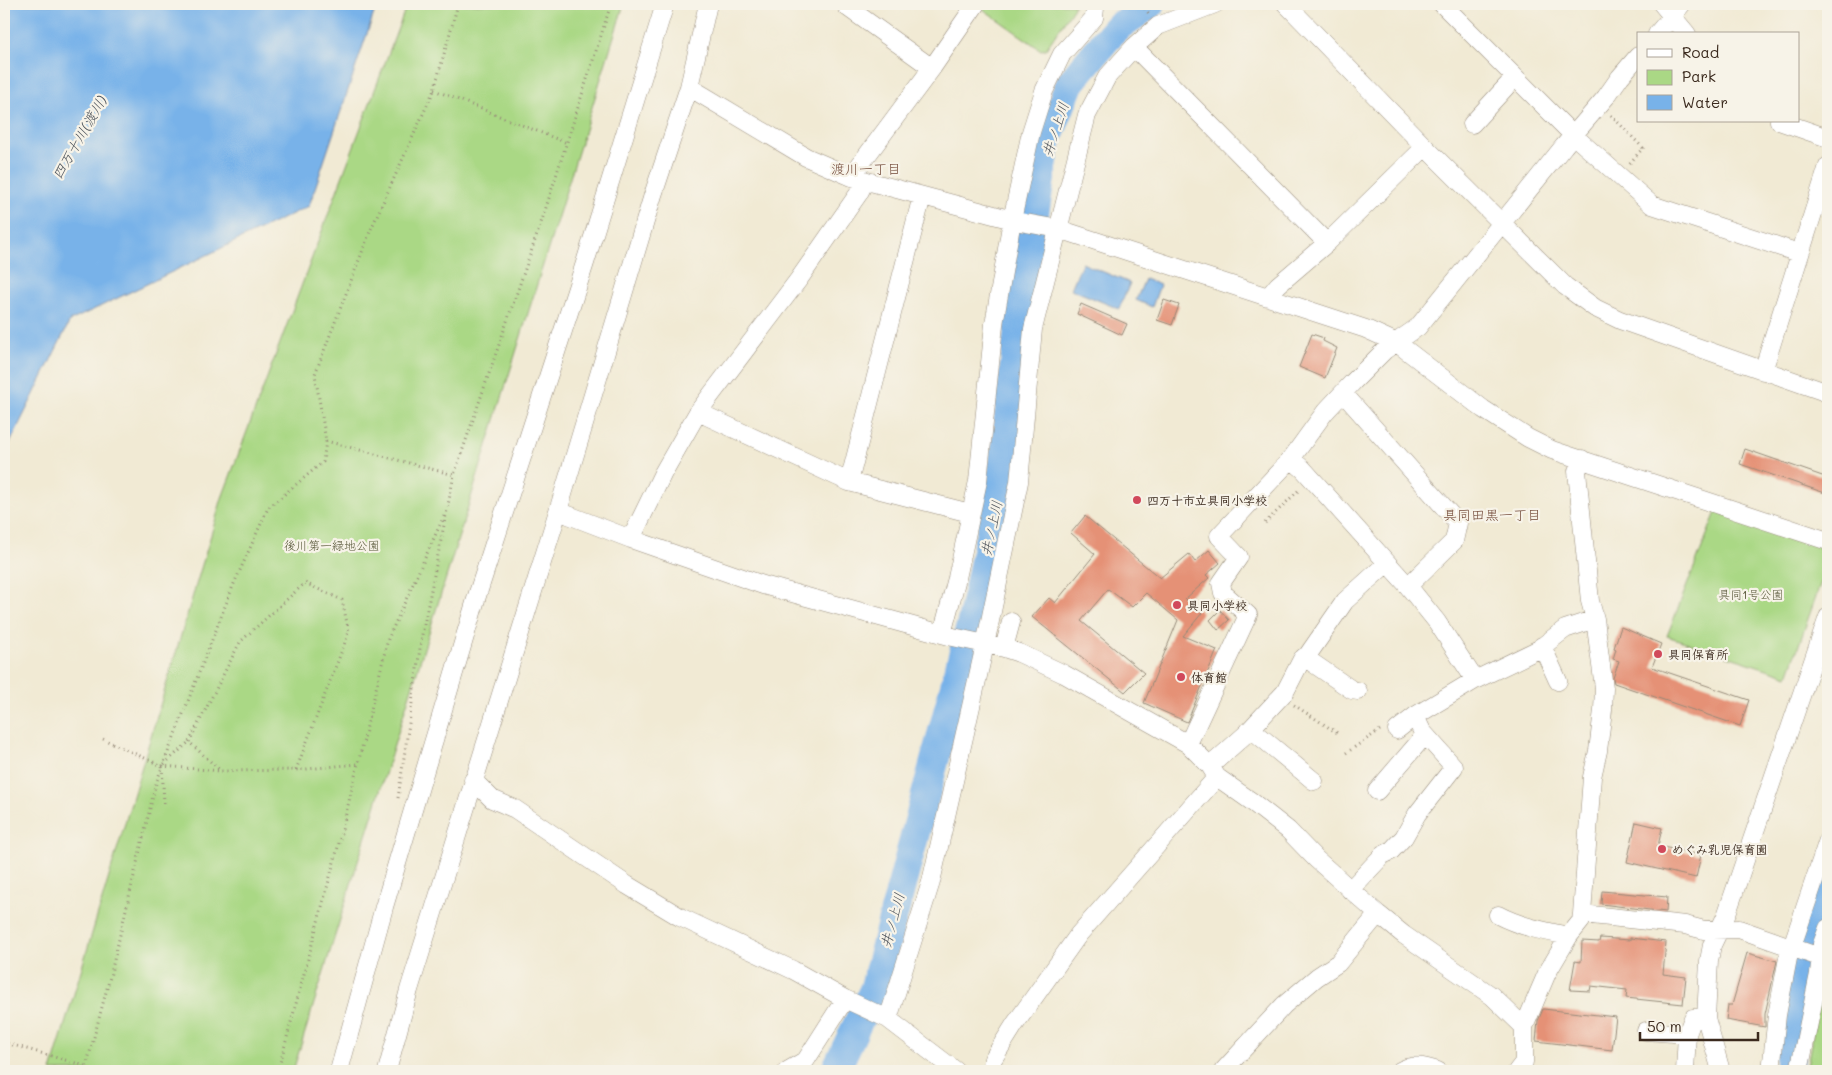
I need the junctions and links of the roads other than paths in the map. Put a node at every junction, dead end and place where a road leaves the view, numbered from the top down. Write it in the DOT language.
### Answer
graph roads {
  1 [pos="665,4"];
  2 [pos="708,4"];
  3 [pos="719,4"];
  4 [pos="849,4"];
  5 [pos="976,4"];
  6 [pos="1215,4"];
  7 [pos="1286,4"];
  8 [pos="1442,4"];
  9 [pos="1094,5"];
  10 [pos="1672,8"];
  11 [pos="1658,32"];
  12 [pos="1686,32"];
  13 [pos="702,34"];
  14 [pos="1134,47"];
  15 [pos="1637,57"];
  16 [pos="932,68"];
  17 [pos="1515,77"];
  18 [pos="689,87"];
  19 [pos="1782,122"];
  20 [pos="1472,124"];
  21 [pos="1573,135"];
  22 [pos="1828,138"];
  23 [pos="1425,148"];
  24 [pos="1828,166"];
  25 [pos="859,179"];
  26 [pos="922,196"];
  27 [pos="1016,221"];
  28 [pos="1503,223"];
  29 [pos="1056,228"];
  30 [pos="1326,243"];
  31 [pos="1800,252"];
  32 [pos="1268,297"];
  33 [pos="1398,343"];
  34 [pos="1763,371"];
  35 [pos="1343,393"];
  36 [pos="1828,393"];
  37 [pos="698,412"];
  38 [pos="1291,459"];
  39 [pos="1582,459"];
  40 [pos="850,482"];
  41 [pos="558,511"];
  42 [pos="970,513"];
  43 [pos="631,539"];
  44 [pos="1828,541"];
  45 [pos="1387,562"];
  46 [pos="1408,586"];
  47 [pos="1828,616"];
  48 [pos="1595,619"];
  49 [pos="1011,622"];
  50 [pos="948,635"];
  51 [pos="983,644"];
  52 [pos="1542,646"];
  53 [pos="1004,648"];
  54 [pos="1304,657"];
  55 [pos="1475,680"];
  56 [pos="1558,681"];
  57 [pos="1358,691"];
  58 [pos="1415,716"];
  59 [pos="1250,729"];
  60 [pos="1397,730"];
  61 [pos="1425,735"];
  62 [pos="1188,744"];
  63 [pos="1214,772"];
  64 [pos="473,780"];
  65 [pos="1314,781"];
  66 [pos="1377,791"];
  67 [pos="1828,840"];
  68 [pos="1350,890"];
  69 [pos="1378,914"];
  70 [pos="1582,914"];
  71 [pos="1498,915"];
  72 [pos="1828,928"];
  73 [pos="1720,930"];
  74 [pos="1569,936"];
  75 [pos="1792,947"];
  76 [pos="1825,959"];
  77 [pos="850,1001"];
  78 [pos="883,1017"];
  79 [pos="1706,1018"];
  80 [pos="1524,1027"];
  81 [pos="1646,1031"];
  82 [pos="1688,1034"];
  83 [pos="1524,1068"];
  84 [pos="339,1071"];
  85 [pos="387,1071"];
  86 [pos="787,1071"];
  87 [pos="956,1071"];
  88 [pos="991,1071"];
  89 [pos="1223,1071"];
  90 [pos="1400,1071"];
  91 [pos="1438,1071"];
  92 [pos="1685,1071"];
  93 [pos="1721,1071"];
  94 [pos="1771,1071"];
  95 [pos="1799,1071"];
  1 -- 84 [label="street"];
  2 -- 13 [label="street"];
  3 -- 13 [label="street"];
  4 -- 16 [label="street"];
  5 -- 16 [label="street"];
  6 -- 14 [label="street"];
  7 -- 23 [label="street"];
  8 -- 17 [label="street"];
  9 -- 27 [label="street"];
  10 -- 11 [label="street"];
  10 -- 12 [label="street"];
  13 -- 18 [label="street"];
  14 -- 29 [label="street"];
  14 -- 30 [label="street"];
  15 -- 21 [label="street"];
  16 -- 25 [label="street"];
  17 -- 20 [label="street"];
  17 -- 21 [label="street"];
  18 -- 25 [label="street"];
  18 -- 41 [label="street"];
  19 -- 22 [label="street"];
  21 -- 28 [label="street"];
  21 -- 31 [label="street"];
  23 -- 28 [label="street"];
  23 -- 30 [label="street"];
  24 -- 31 [label="street"];
  25 -- 26 [label="street"];
  25 -- 37 [label="street"];
  26 -- 27 [label="street"];
  26 -- 40 [label="street"];
  27 -- 29 [label="street"];
  27 -- 42 [label="street"];
  28 -- 33 [label="street"];
  28 -- 34 [label="street"];
  29 -- 32 [label="street"];
  29 -- 51 [label="street"];
  30 -- 32 [label="street"];
  31 -- 34 [label="street"];
  32 -- 33 [label="street"];
  33 -- 35 [label="street"];
  33 -- 39 [label="street"];
  34 -- 36 [label="street"];
  35 -- 38 [label="street"];
  35 -- 46 [label="street"];
  37 -- 40 [label="street"];
  37 -- 43 [label="street"];
  38 -- 45 [label="street"];
  38 -- 62 [label="street"];
  39 -- 44 [label="street"];
  39 -- 48 [label="street"];
  40 -- 42 [label="street"];
  41 -- 43 [label="street"];
  41 -- 64 [label="street"];
  42 -- 50 [label="street"];
  43 -- 50 [label="street"];
  45 -- 46 [label="street"];
  45 -- 54 [label="street"];
  46 -- 55 [label="street"];
  47 -- 73 [label="street"];
  48 -- 52 [label="street"];
  48 -- 70 [label="street"];
  49 -- 53 [label="street"];
  50 -- 51 [label="street"];
  51 -- 53 [label="street"];
  51 -- 78 [label="street"];
  52 -- 55 [label="street"];
  52 -- 56 [label="street"];
  53 -- 62 [label="street"];
  54 -- 57 [label="street"];
  54 -- 59 [label="street"];
  55 -- 58 [label="street"];
  58 -- 60 [label="street"];
  58 -- 61 [label="street"];
  59 -- 63 [label="street"];
  59 -- 65 [label="street"];
  61 -- 66 [label="street"];
  61 -- 68 [label="street"];
  62 -- 63 [label="street"];
  63 -- 68 [label="street"];
  63 -- 88 [label="street"];
  64 -- 77 [label="street"];
  64 -- 85 [label="street"];
  67 -- 75 [label="street"];
  68 -- 69 [label="street"];
  69 -- 80 [label="street"];
  69 -- 89 [label="street"];
  70 -- 73 [label="street"];
  70 -- 74 [label="street"];
  71 -- 74 [label="street"];
  72 -- 76 [label="street"];
  73 -- 75 [label="street"];
  73 -- 79 [label="street"];
  74 -- 80 [label="street"];
  75 -- 76 [label="street"];
  75 -- 94 [label="street"];
  76 -- 95 [label="street"];
  77 -- 78 [label="street"];
  77 -- 86 [label="street"];
  78 -- 87 [label="street"];
  79 -- 82 [label="street"];
  79 -- 93 [label="street"];
  80 -- 83 [label="street"];
  81 -- 82 [label="street"];
  82 -- 92 [label="street"];
  90 -- 91 [label="street"];
}
